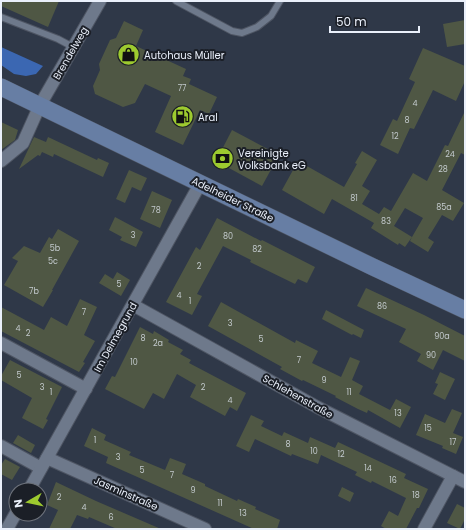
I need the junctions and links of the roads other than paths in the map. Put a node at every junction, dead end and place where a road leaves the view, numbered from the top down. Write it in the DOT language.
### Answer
graph roads {
  1 [pos="100,1"];
  2 [pos="176,1"];
  3 [pos="280,1"];
  4 [pos="1,16"];
  5 [pos="73,47"];
  6 [pos="1,87"];
  7 [pos="40,105"];
  8 [pos="1,161"];
  9 [pos="200,184"];
  10 [pos="133,305"];
  11 [pos="465,310"];
  12 [pos="1,343"];
  13 [pos="86,389"];
  14 [pos="1,446"];
  15 [pos="47,458"];
  16 [pos="41,468"];
  17 [pos="453,476"];
  18 [pos="33,482"];
  19 [pos="465,482"];
  20 [pos="205,529"];
  21 [pos="424,529"];
  1 -- 5 [label="street, Brendelweg"];
  2 -- 3 [label="lane"];
  4 -- 5 [label="lane"];
  5 -- 7 [label="street, Brendelweg"];
  6 -- 7 [label="main road, Adelheider Straße"];
  7 -- 8 [label="street, Brendelweg"];
  7 -- 9 [label="main road, Adelheider Straße"];
  9 -- 10 [label="street, Im Delmegrund"];
  9 -- 11 [label="main road, Adelheider Straße"];
  10 -- 13 [label="street, Im Delmegrund"];
  10 -- 17 [label="street, Schlehenstraße"];
  12 -- 13 [label="street"];
  13 -- 15 [label="street, Im Delmegrund"];
  14 -- 16 [label="street"];
  15 -- 16 [label="street, Im Delmegrund"];
  15 -- 20 [label="street, Jasminstraße"];
  16 -- 18 [label="street, Im Delmegrund"];
  17 -- 19 [label="street, Schlehenstraße"];
  17 -- 21 [label="street"];
}
